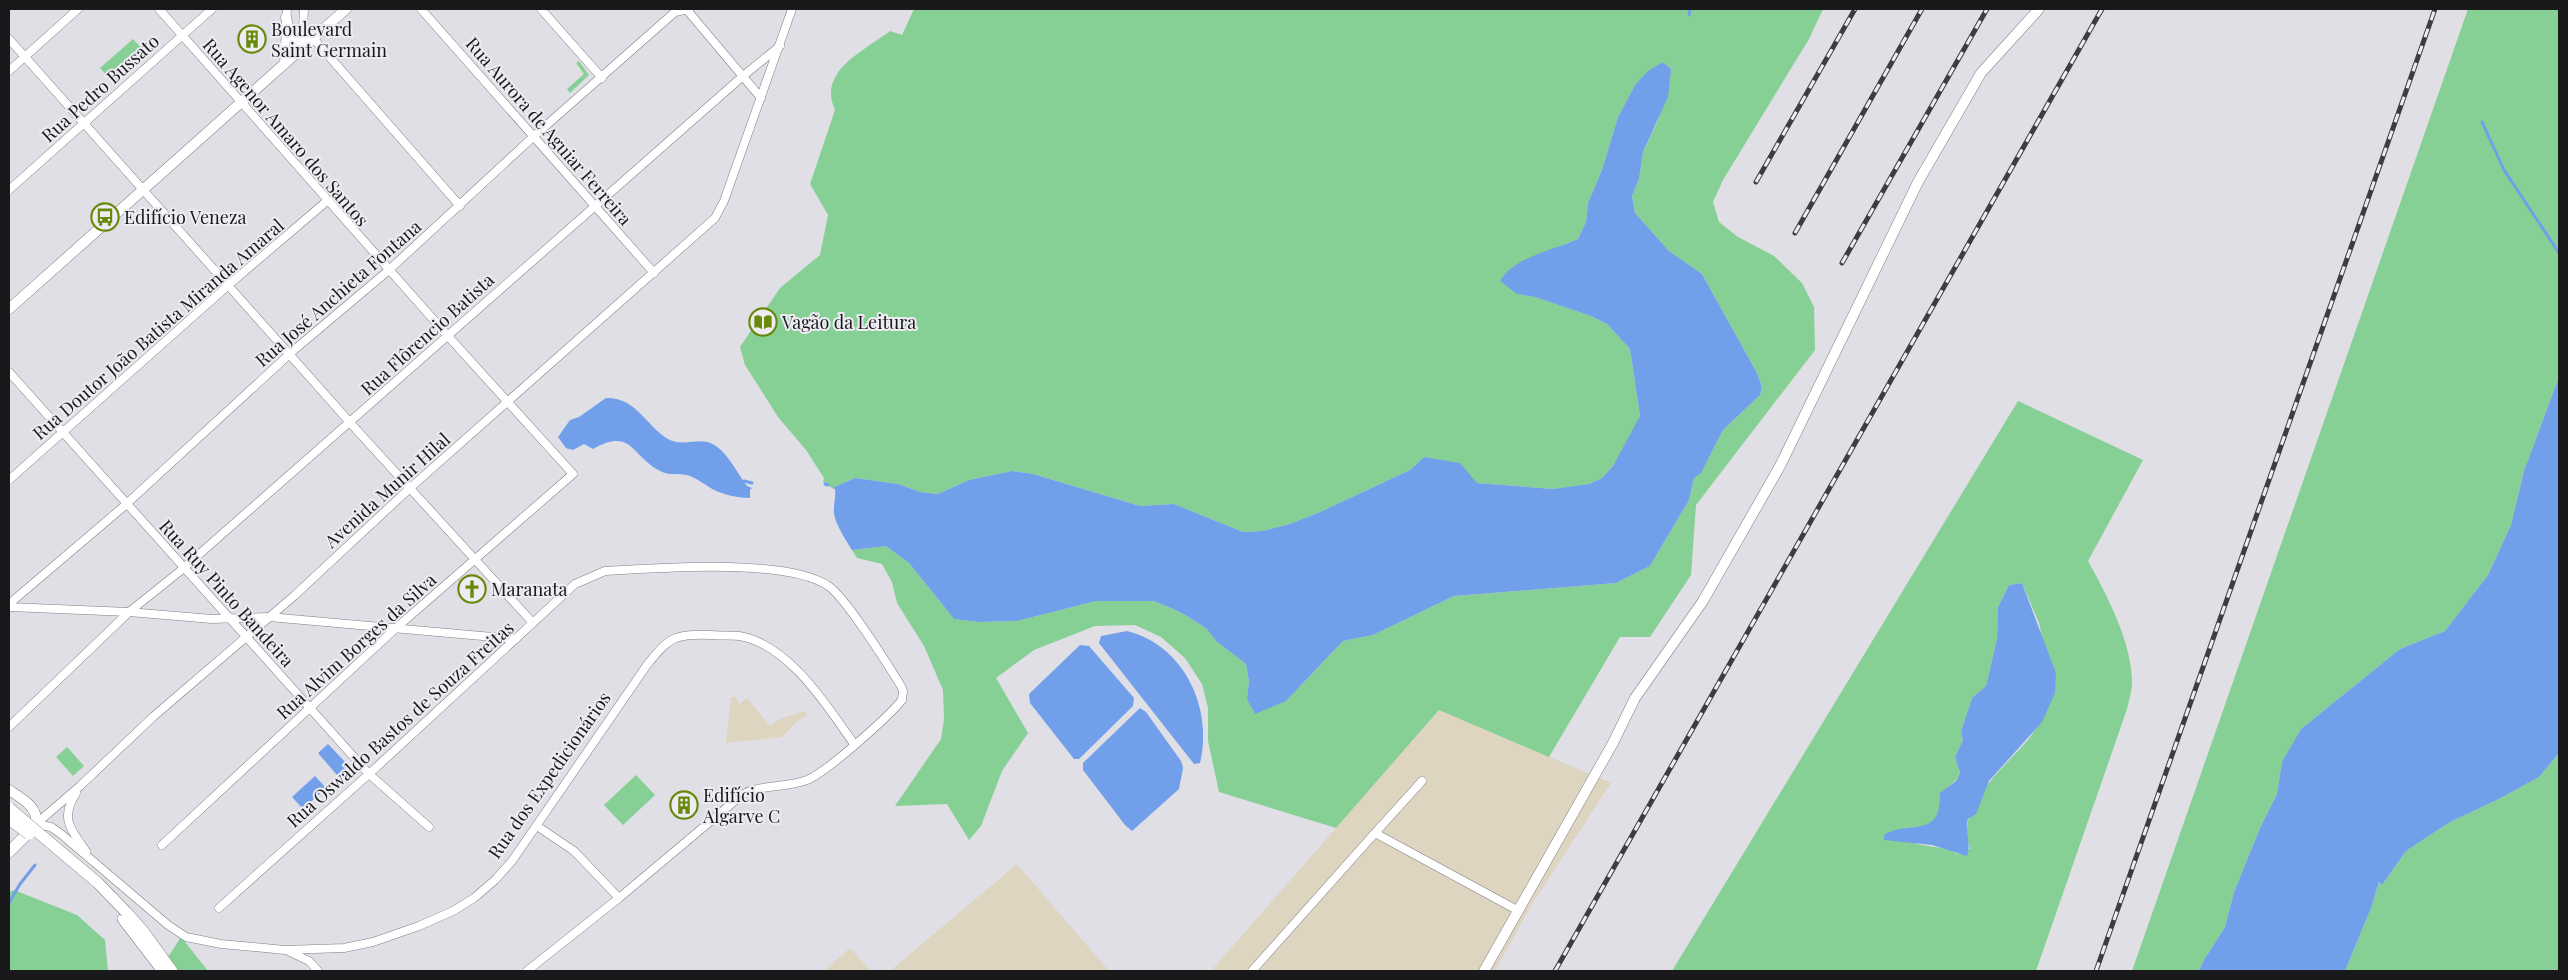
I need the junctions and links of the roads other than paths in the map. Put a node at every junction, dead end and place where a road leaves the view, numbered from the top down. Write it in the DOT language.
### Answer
graph roads {
  1 [pos="78,9"];
  2 [pos="159,9"];
  3 [pos="212,9"];
  4 [pos="304,9"];
  5 [pos="346,9"];
  6 [pos="421,9"];
  7 [pos="540,9"];
  8 [pos="688,9"];
  9 [pos="792,9"];
  10 [pos="2039,9"];
  11 [pos="674,10"];
  12 [pos="286,13"];
  13 [pos="182,35"];
  14 [pos="313,38"];
  15 [pos="9,39"];
  16 [pos="781,45"];
  17 [pos="302,47"];
  18 [pos="24,57"];
  19 [pos="284,65"];
  20 [pos="9,70"];
  21 [pos="743,76"];
  22 [pos="602,78"];
  23 [pos="761,98"];
  24 [pos="241,104"];
  25 [pos="84,124"];
  26 [pos="534,137"];
  27 [pos="9,190"];
  28 [pos="143,190"];
  29 [pos="327,201"];
  30 [pos="460,206"];
  31 [pos="594,206"];
  32 [pos="389,270"];
  33 [pos="654,273"];
  34 [pos="229,284"];
  35 [pos="9,309"];
  36 [pos="446,335"];
  37 [pos="290,354"];
  38 [pos="9,372"];
  39 [pos="508,402"];
  40 [pos="350,422"];
  41 [pos="63,433"];
  42 [pos="574,474"];
  43 [pos="9,480"];
  44 [pos="410,488"];
  45 [pos="126,504"];
  46 [pos="474,559"];
  47 [pos="184,568"];
  48 [pos="9,605"];
  49 [pos="129,612"];
  50 [pos="269,617"];
  51 [pos="228,619"];
  52 [pos="533,623"];
  53 [pos="396,628"];
  54 [pos="246,637"];
  55 [pos="516,639"];
  56 [pos="310,707"];
  57 [pos="9,727"];
  58 [pos="854,744"];
  59 [pos="370,774"];
  60 [pos="1422,781"];
  61 [pos="80,786"];
  62 [pos="9,790"];
  63 [pos="9,808"];
  64 [pos="9,818"];
  65 [pos="36,824"];
  66 [pos="537,826"];
  67 [pos="430,827"];
  68 [pos="1375,834"];
  69 [pos="162,845"];
  70 [pos="9,852"];
  71 [pos="94,863"];
  72 [pos="618,898"];
  73 [pos="219,908"];
  74 [pos="1517,910"];
  75 [pos="123,913"];
  76 [pos="285,950"];
  77 [pos="163,971"];
  78 [pos="172,971"];
  79 [pos="318,971"];
  80 [pos="527,971"];
  81 [pos="1252,971"];
  82 [pos="1484,971"];
  1 -- 18 [label="street"];
  2 -- 13 [label="street, Rua Agenor Amaro dos Santos"];
  3 -- 13 [label="street, Rua Pedro Bussato"];
  4 -- 17 [label="street"];
  5 -- 14 [label="street"];
  6 -- 26 [label="street, Rua Aurora de Aguiar Ferreira"];
  7 -- 22 [label="street"];
  8 -- 11 [label="street, Rua José Anchieta Fontana"];
  8 -- 21 [label="street"];
  9 -- 16 [label="street"];
  10 -- 74 [label="street"];
  11 -- 22 [label="street, Rua José Anchieta Fontana"];
  12 -- 17 [label="street"];
  12 -- 19 [label="street"];
  13 -- 24 [label="street, Rua Agenor Amaro dos Santos"];
  13 -- 25 [label="street, Rua Pedro Bussato"];
  14 -- 17 [label="street"];
  14 -- 30 [label="street"];
  15 -- 18 [label="street"];
  16 -- 21 [label="street, Rua Flôrencio Batista"];
  16 -- 23 [label="street"];
  17 -- 19 [label="street"];
  18 -- 20 [label="street"];
  18 -- 25 [label="street"];
  19 -- 24 [label="street"];
  21 -- 23 [label="street"];
  21 -- 31 [label="street, Rua Flôrencio Batista"];
  22 -- 26 [label="street, Rua José Anchieta Fontana"];
  23 -- 33 [label="street, Avenida Munir Hilal"];
  24 -- 28 [label="street"];
  24 -- 29 [label="street, Rua Agenor Amaro dos Santos"];
  25 -- 27 [label="street, Rua Pedro Bussato"];
  25 -- 28 [label="street"];
  26 -- 30 [label="street, Rua José Anchieta Fontana"];
  26 -- 31 [label="street, Rua Aurora de Aguiar Ferreira"];
  28 -- 34 [label="street"];
  28 -- 35 [label="street"];
  29 -- 32 [label="street, Rua Agenor Amaro dos Santos"];
  29 -- 34 [label="street, Rua Doutor João Batista Miranda Amaral"];
  30 -- 32 [label="street, Rua José Anchieta Fontana"];
  31 -- 33 [label="street, Rua Aurora de Aguiar Ferreira"];
  31 -- 36 [label="street, Rua Flôrencio Batista"];
  32 -- 36 [label="street, Rua Agenor Amaro dos Santos"];
  32 -- 37 [label="street, Rua José Anchieta Fontana"];
  33 -- 39 [label="street, Avenida Munir Hilal"];
  34 -- 37 [label="street"];
  34 -- 41 [label="street, Rua Doutor João Batista Miranda Amaral"];
  36 -- 39 [label="street, Rua Agenor Amaro dos Santos"];
  36 -- 40 [label="street, Rua Flôrencio Batista"];
  37 -- 40 [label="street"];
  37 -- 45 [label="street, Rua José Anchieta Fontana"];
  38 -- 41 [label="street, Rua Ruy Pinto Bandeira"];
  39 -- 42 [label="street, Rua Agenor Amaro dos Santos"];
  39 -- 44 [label="street, Avenida Munir Hilal"];
  40 -- 44 [label="street"];
  40 -- 47 [label="street, Rua Flôrencio Batista"];
  41 -- 43 [label="street, Rua Doutor João Batista Miranda Amaral"];
  41 -- 45 [label="street, Rua Ruy Pinto Bandeira"];
  42 -- 46 [label="street, Rua Alvim Borges da Silva"];
  44 -- 46 [label="street"];
  44 -- 50 [label="street, Avenida Munir Hilal"];
  45 -- 47 [label="street, Rua Ruy Pinto Bandeira"];
  45 -- 48 [label="street, Rua José Anchieta Fontana"];
  46 -- 52 [label="street"];
  46 -- 53 [label="street, Rua Alvim Borges da Silva"];
  47 -- 49 [label="street, Rua Flôrencio Batista"];
  47 -- 51 [label="street, Rua Ruy Pinto Bandeira"];
  48 -- 49 [label="street"];
  49 -- 51 [label="street"];
  49 -- 57 [label="street, Rua Flôrencio Batista"];
  50 -- 51 [label="street"];
  50 -- 53 [label="street"];
  50 -- 54 [label="street, Avenida Munir Hilal"];
  51 -- 54 [label="street, Rua Ruy Pinto Bandeira"];
  52 -- 55 [label="street, Rua Oswaldo Bastos de Souza Freitas"];
  52 -- 58 [label="street, Rua Oswaldo Bastos de Souza Freitas"];
  53 -- 55 [label="street"];
  53 -- 56 [label="street, Rua Alvim Borges da Silva"];
  54 -- 56 [label="street, Rua Ruy Pinto Bandeira"];
  54 -- 61 [label="street, Avenida Munir Hilal"];
  55 -- 59 [label="street, Rua Oswaldo Bastos de Souza Freitas"];
  56 -- 59 [label="street, Rua Ruy Pinto Bandeira"];
  56 -- 69 [label="street, Rua Alvim Borges da Silva"];
  58 -- 66 [label="street, Rua dos Expedicionários"];
  58 -- 72 [label="street"];
  59 -- 67 [label="street, Rua Ruy Pinto Bandeira"];
  59 -- 73 [label="street, Rua Oswaldo Bastos de Souza Freitas"];
  60 -- 68 [label="street"];
  61 -- 65 [label="street, Avenida Munir Hilal"];
  61 -- 71 [label="street, Avenida Munir Hilal"];
  62 -- 65 [label="street"];
  63 -- 75 [label="main road, bridge"];
  64 -- 75 [label="main road, bridge"];
  65 -- 70 [label="main road"];
  65 -- 71 [label="street, Rua dos Expedicionários"];
  66 -- 72 [label="street"];
  66 -- 76 [label="street, Rua dos Expedicionários"];
  68 -- 74 [label="street"];
  68 -- 81 [label="street"];
  71 -- 76 [label="street, Rua dos Expedicionários"];
  72 -- 80 [label="street"];
  74 -- 82 [label="street"];
  75 -- 77 [label="main road"];
  75 -- 78 [label="main road"];
  76 -- 79 [label="street"];
}
